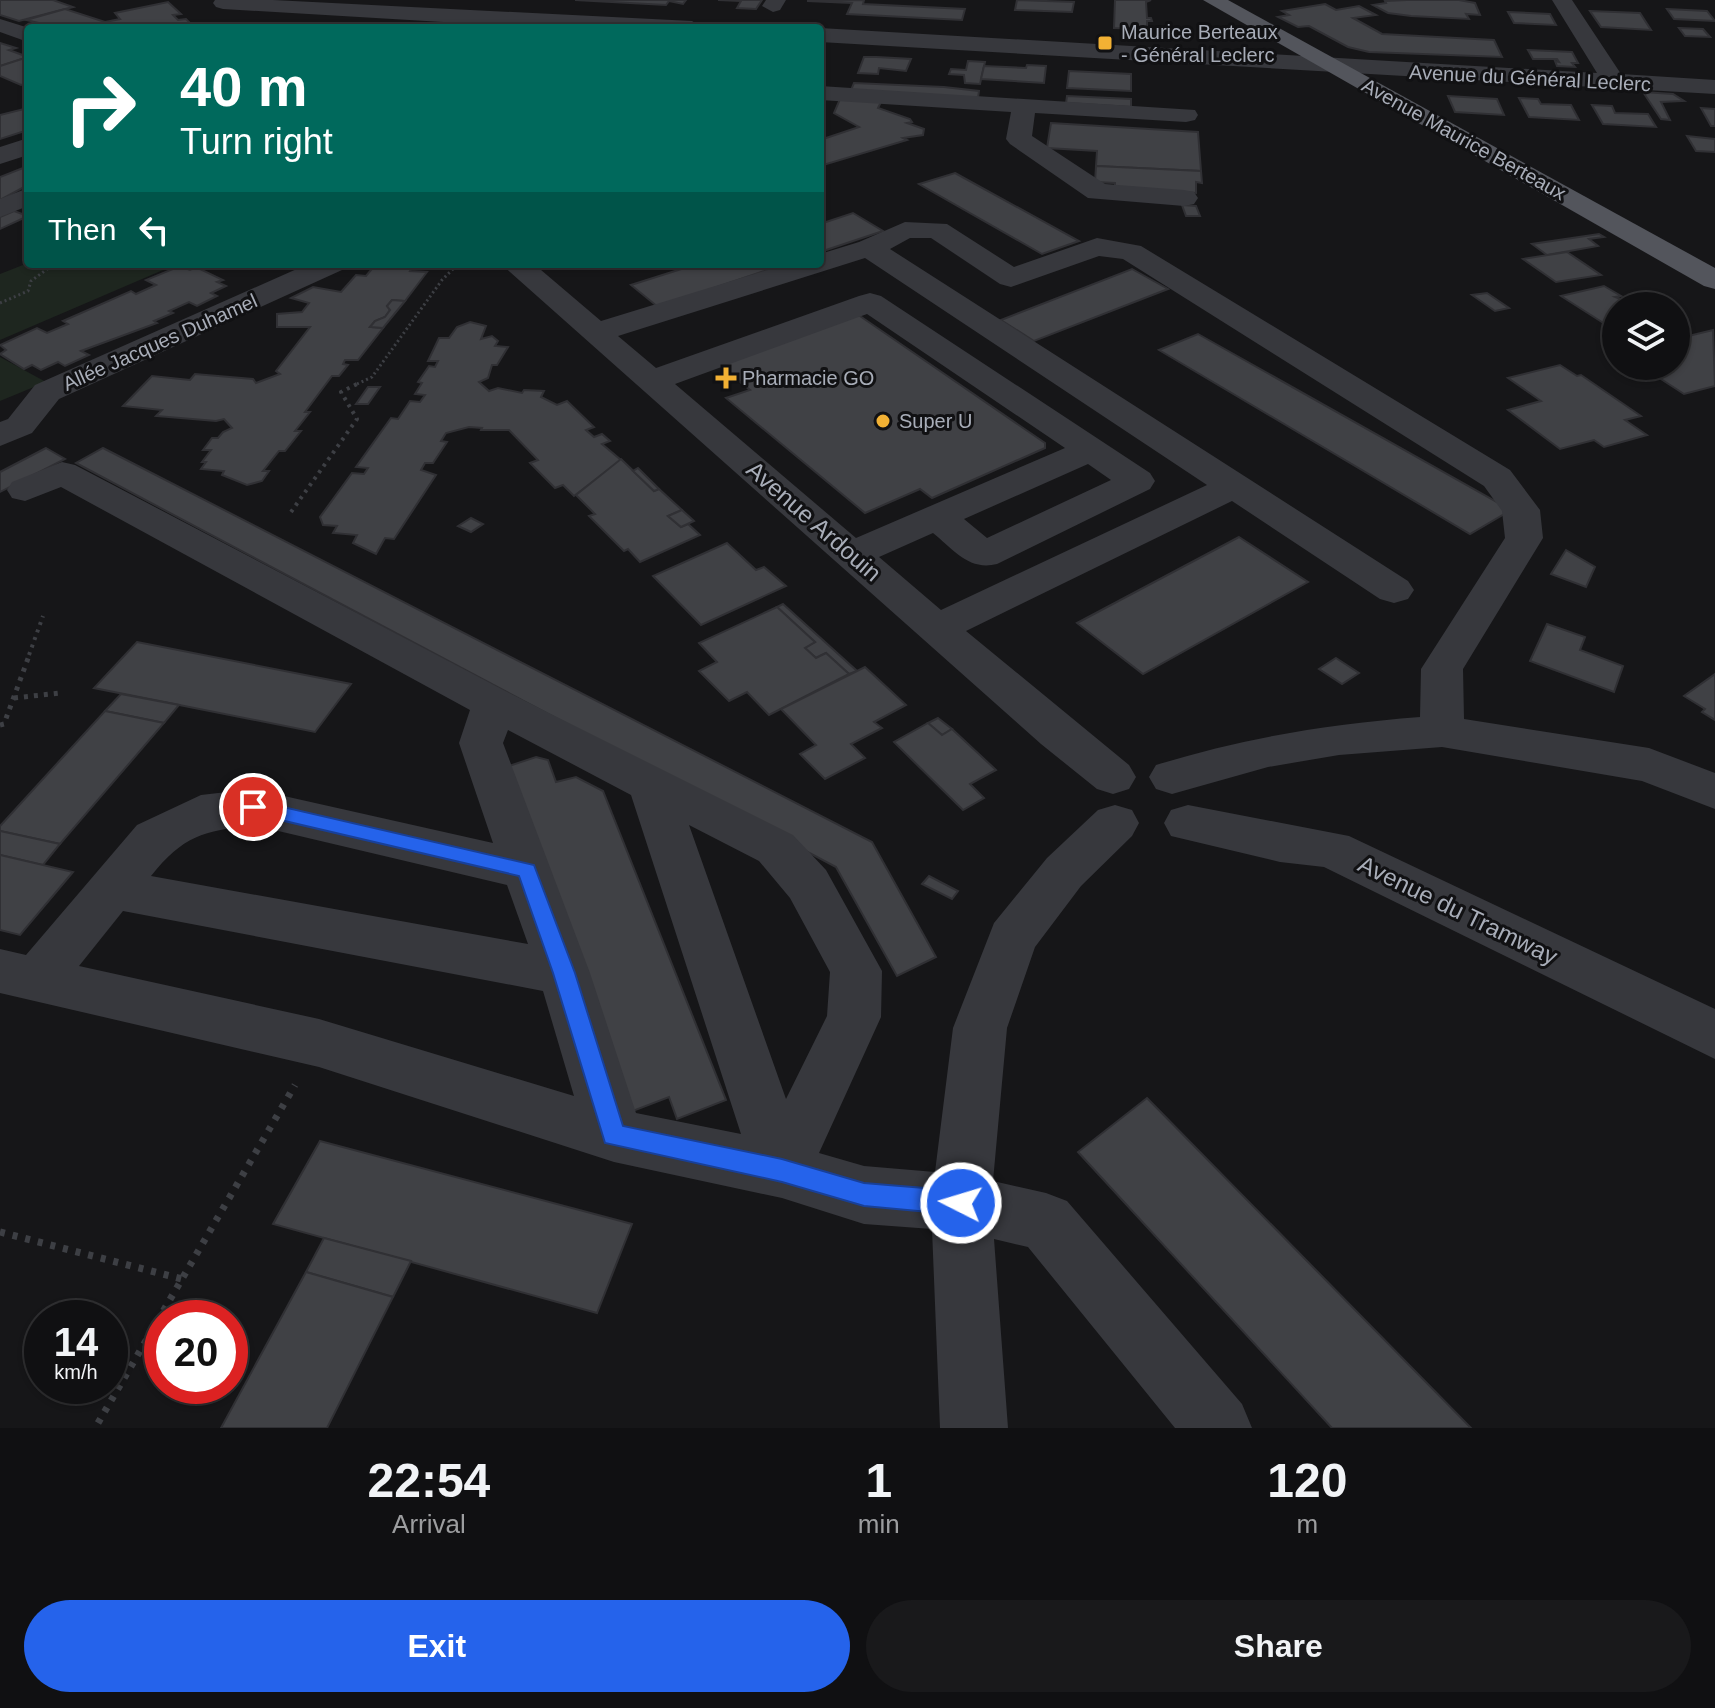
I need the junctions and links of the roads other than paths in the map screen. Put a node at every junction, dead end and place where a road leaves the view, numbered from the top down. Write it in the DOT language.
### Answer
graph roads {
  1 [pos="450,0"];
  2 [pos="1213,0"];
  3 [pos="1562,0"];
  4 [pos="224,11"];
  5 [pos="436,17"];
  6 [pos="481,23"];
  7 [pos="523,24"];
  8 [pos="0,25"];
  9 [pos="24,34"];
  10 [pos="827,36"];
  11 [pos="825,60"];
  12 [pos="1326,63"];
  13 [pos="1614,82"];
  14 [pos="1715,87"];
  15 [pos="824,93"];
  16 [pos="1024,105"];
  17 [pos="1186,115"];
  18 [pos="24,147"];
  19 [pos="0,156"];
  20 [pos="24,198"];
  21 [pos="1184,198"];
  22 [pos="0,209"];
  23 [pos="869,248"];
  24 [pos="824,262"];
  25 [pos="323,268"];
  26 [pos="521,268"];
  27 [pos="806,268"];
  28 [pos="1715,280"];
  29 [pos="597,332"];
  30 [pos="652,381"];
  31 [pos="0,436"];
  32 [pos="1091,450"];
  33 [pos="1234,486"];
  34 [pos="25,490"];
  35 [pos="938,517"];
  36 [pos="852,554"];
  37 [pos="1394,590"];
  38 [pos="937,628"];
  39 [pos="494,704"];
  40 [pos="1442,731"];
  41 [pos="1172,777"];
  42 [pos="650,781"];
  43 [pos="1715,792"];
  44 [pos="1114,800"];
  45 [pos="1188,823"];
  46 [pos="527,870"];
  47 [pos="112,889"];
  48 [pos="564,973"];
  49 [pos="18,975"];
  50 [pos="1715,1035"];
  51 [pos="614,1135"];
  52 [pos="782,1170"];
  53 [pos="961,1203"];
  54 [pos="974,1428"];
  55 [pos="1218,1428"];
  1 -- 5 [label="street"];
  2 -- 12 [label="main road, Avenue Maurice Berteaux"];
  3 -- 13 [label="street"];
  4 -- 5 [label="street"];
  5 -- 6 [label="street"];
  6 -- 7 [label="street"];
  8 -- 9 [label="street"];
  10 -- 11 [label="street"];
  10 -- 12 [label="street, Avenue du Général Leclerc"];
  12 -- 13 [label="street, Avenue du Général Leclerc"];
  12 -- 28 [label="main road, Avenue Maurice Berteaux"];
  13 -- 14 [label="street, Avenue du Général Leclerc"];
  15 -- 16 [label="street"];
  16 -- 17 [label="street"];
  16 -- 21 [label="street"];
  18 -- 19 [label="street"];
  20 -- 22 [label="street"];
  23 -- 24 [label="street"];
  23 -- 33 [label="street"];
  23 -- 40 [label="street"];
  25 -- 31 [label="street, Allée Jacques Duhamel"];
  26 -- 29 [label="street, Avenue Ardouin"];
  27 -- 29 [label="street"];
  29 -- 30 [label="street, Avenue Ardouin"];
  30 -- 32 [label="street"];
  30 -- 36 [label="street, Avenue Ardouin"];
  32 -- 35 [label="street"];
  32 -- 35 [label="street"];
  33 -- 37 [label="street"];
  33 -- 38 [label="street"];
  34 -- 39 [label="street"];
  35 -- 36 [label="street"];
  36 -- 38 [label="street, Avenue Ardouin"];
  38 -- 44 [label="street, Avenue Ardouin"];
  39 -- 42 [label="street"];
  39 -- 46 [label="street"];
  40 -- 41 [label="street"];
  40 -- 43 [label="street"];
  41 -- 44 [label="street"];
  41 -- 45 [label="street"];
  42 -- 52 [label="street"];
  42 -- 52 [label="street"];
  44 -- 45 [label="street"];
  44 -- 53 [label="street"];
  45 -- 50 [label="street, Avenue du Tramway"];
  46 -- 47 [label="street"];
  46 -- 48 [label="street"];
  47 -- 48 [label="street"];
  47 -- 49 [label="street"];
  48 -- 51 [label="street"];
  49 -- 51 [label="street"];
  51 -- 52 [label="street"];
  52 -- 53 [label="street"];
  53 -- 54 [label="street"];
  53 -- 55 [label="street"];
}
